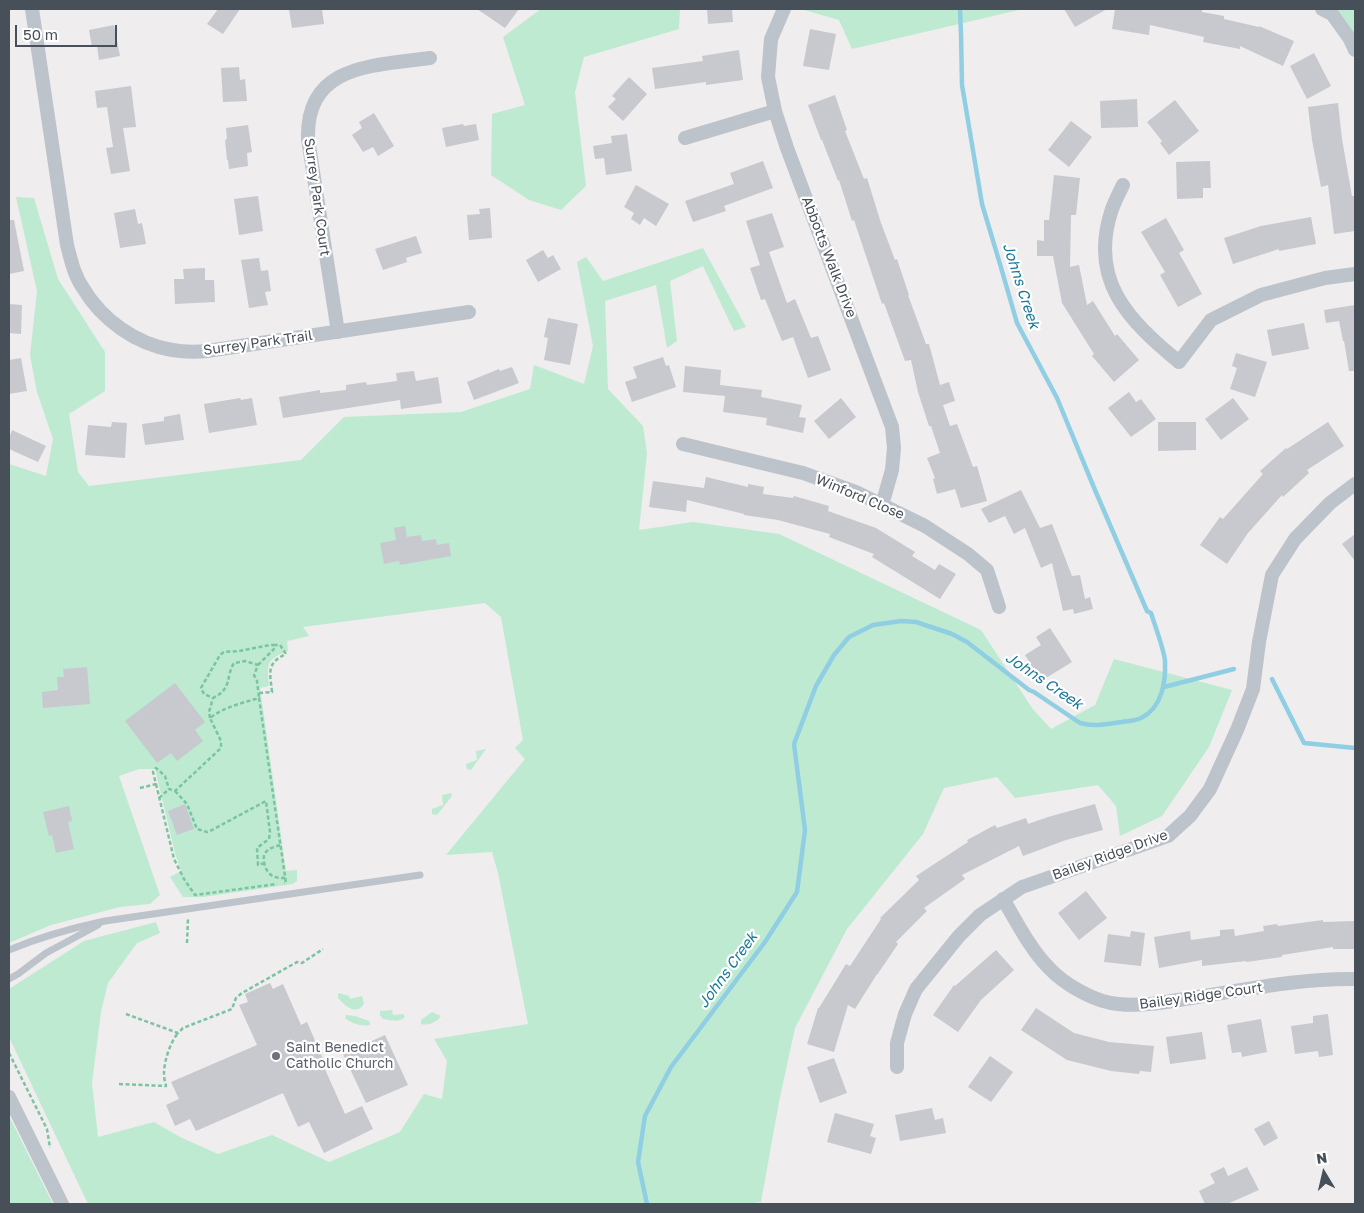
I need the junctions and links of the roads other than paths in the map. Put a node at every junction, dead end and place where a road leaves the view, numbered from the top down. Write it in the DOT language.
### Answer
graph roads {
  1 [pos="32,9"];
  2 [pos="784,9"];
  3 [pos="1322,9"];
  4 [pos="1355,50"];
  5 [pos="430,58"];
  6 [pos="775,111"];
  7 [pos="685,138"];
  8 [pos="1123,185"];
  9 [pos="1355,274"];
  10 [pos="469,312"];
  11 [pos="338,332"];
  12 [pos="683,444"];
  13 [pos="1355,484"];
  14 [pos="882,505"];
  15 [pos="999,607"];
  16 [pos="420,875"];
  17 [pos="1003,899"];
  18 [pos="105,921"];
  19 [pos="9,950"];
  20 [pos="1355,978"];
  21 [pos="9,979"];
  22 [pos="897,1067"];
  23 [pos="9,1097"];
  24 [pos="62,1204"];
  1 -- 11 [label="street, Surrey Park Trail"];
  2 -- 6 [label="street, Abbotts Walk Drive"];
  3 -- 4 [label="street"];
  5 -- 11 [label="street, Surrey Park Court"];
  6 -- 7 [label="street"];
  6 -- 14 [label="street, Abbotts Walk Drive"];
  8 -- 9 [label="street"];
  10 -- 11 [label="street, Surrey Park Trail"];
  12 -- 14 [label="street, Winford Close"];
  13 -- 17 [label="street, Bailey Ridge Drive"];
  14 -- 15 [label="street, Winford Close"];
  16 -- 18 [label="lane"];
  17 -- 20 [label="street, Bailey Ridge Court"];
  17 -- 22 [label="street, Bailey Ridge Drive"];
  18 -- 19 [label="lane"];
  18 -- 21 [label="lane"];
  23 -- 24 [label="street"];
}
